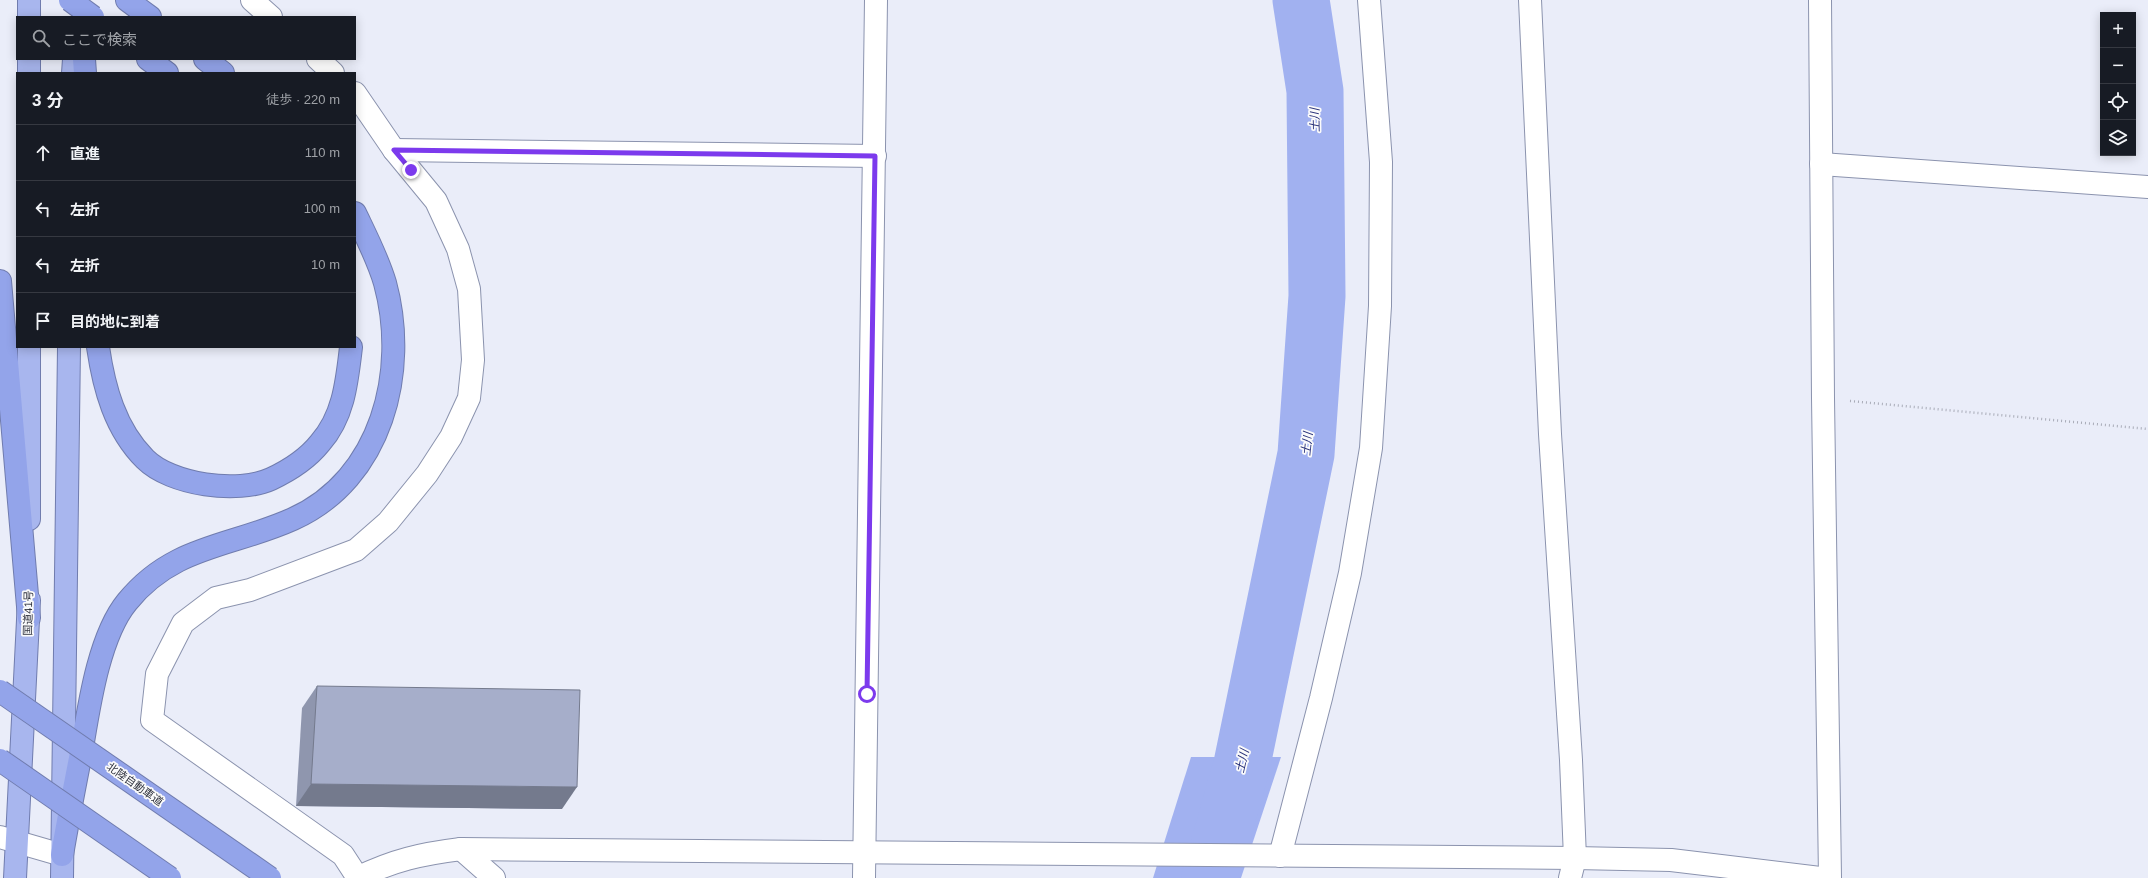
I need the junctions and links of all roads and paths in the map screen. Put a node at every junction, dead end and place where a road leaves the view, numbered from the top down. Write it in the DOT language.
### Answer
graph roads {
  1 [pos="29,0"];
  2 [pos="70,0"];
  3 [pos="74,0"];
  4 [pos="82,0"];
  5 [pos="127,0"];
  6 [pos="252,0"];
  7 [pos="876,0"];
  8 [pos="1369,0"];
  9 [pos="1530,0"];
  10 [pos="1820,0"];
  11 [pos="29,16"];
  12 [pos="74,16"];
  13 [pos="82,16"];
  14 [pos="92,16"];
  15 [pos="149,16"];
  16 [pos="270,16"];
  17 [pos="29,60"];
  18 [pos="74,60"];
  19 [pos="84,60"];
  20 [pos="149,60"];
  21 [pos="206,60"];
  22 [pos="319,60"];
  23 [pos="29,72"];
  24 [pos="73,72"];
  25 [pos="85,72"];
  26 [pos="166,72"];
  27 [pos="222,72"];
  28 [pos="332,72"];
  29 [pos="356,95"];
  30 [pos="394,150"];
  31 [pos="875,156"];
  32 [pos="1821,164"];
  33 [pos="2148,187"];
  34 [pos="356,215"];
  35 [pos="0,281"];
  36 [pos="29,348"];
  37 [pos="69,348"];
  38 [pos="98,348"];
  39 [pos="351,348"];
  40 [pos="1823,398"];
  41 [pos="2148,429"];
  42 [pos="29,618"];
  43 [pos="0,680"];
  44 [pos="0,691"];
  45 [pos="51,726"];
  46 [pos="0,760"];
  47 [pos="8,840"];
  48 [pos="461,849"];
  49 [pos="864,852"];
  50 [pos="62,855"];
  51 [pos="1274,856"];
  52 [pos="1573,868"];
  53 [pos="15,878"];
  54 [pos="62,878"];
  55 [pos="170,878"];
  56 [pos="270,878"];
  57 [pos="358,878"];
  58 [pos="494,878"];
  59 [pos="864,878"];
  60 [pos="1820,878"];
  61 [pos="1830,878"];
  1 -- 11 [label="highway"];
  2 -- 14 [label="highway, bridge"];
  3 -- 12 [label="highway"];
  4 -- 13 [label="highway"];
  5 -- 15 [label="highway"];
  6 -- 16 [label="street"];
  7 -- 31 [label="street"];
  8 -- 51 [label="street"];
  9 -- 52 [label="street"];
  10 -- 32 [label="street"];
  17 -- 23 [label="highway"];
  18 -- 24 [label="highway"];
  19 -- 25 [label="highway"];
  20 -- 26 [label="highway"];
  21 -- 27 [label="highway"];
  22 -- 28 [label="street"];
  29 -- 30 [label="street"];
  30 -- 31 [label="street"];
  30 -- 57 [label="street"];
  31 -- 49 [label="street"];
  32 -- 33 [label="street"];
  32 -- 40 [label="street"];
  34 -- 50 [label="highway"];
  35 -- 42 [label="highway"];
  36 -- 42 [label="highway, 国道41号"];
  37 -- 50 [label="highway"];
  38 -- 39 [label="highway"];
  40 -- 41 [label="path"];
  40 -- 61 [label="street"];
  42 -- 47 [label="highway, 国道41号"];
  43 -- 45 [label="highway, bridge"];
  44 -- 45 [label="highway, 北陸自動車道, bridge"];
  45 -- 56 [label="highway, 北陸自動車道, bridge"];
  46 -- 55 [label="highway, bridge"];
  47 -- 50 [label="street"];
  47 -- 53 [label="highway, 国道41号"];
  48 -- 49 [label="street"];
  48 -- 57 [label="street"];
  48 -- 58 [label="street"];
  49 -- 51 [label="street"];
  49 -- 59 [label="street"];
  50 -- 54 [label="highway"];
  51 -- 52 [label="street"];
  52 -- 60 [label="street"];
}
